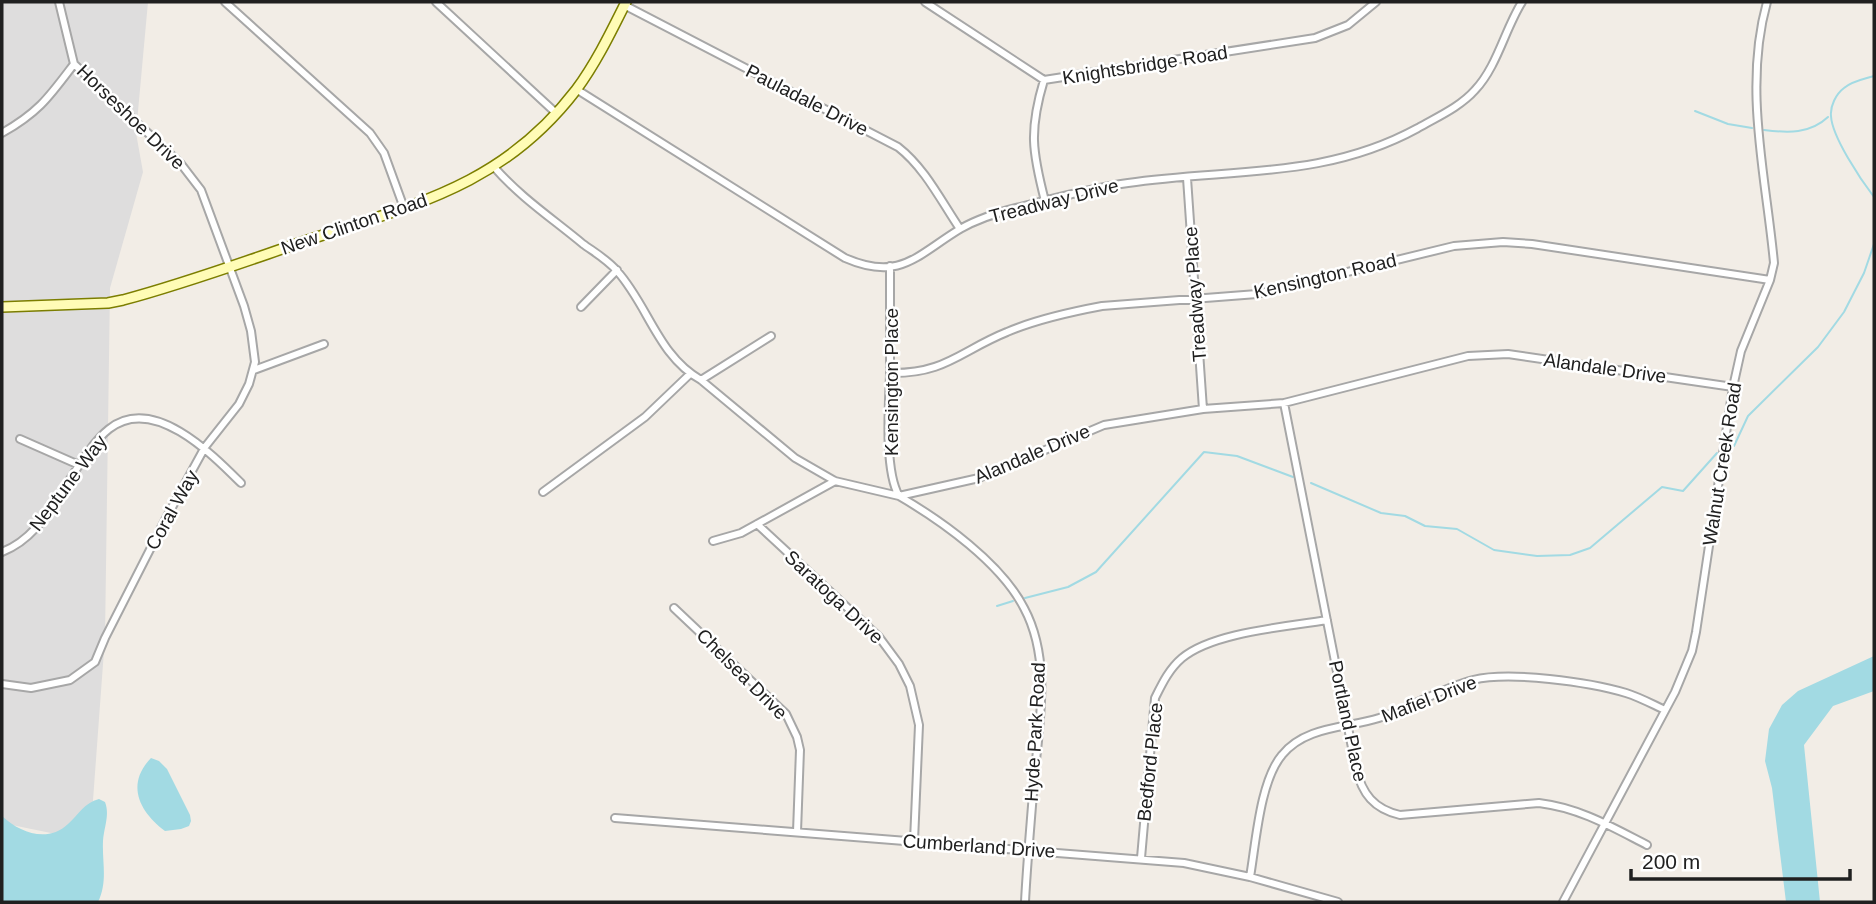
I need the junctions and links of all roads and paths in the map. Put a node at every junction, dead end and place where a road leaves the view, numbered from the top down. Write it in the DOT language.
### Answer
graph roads {
  1 [pos="59,2"];
  2 [pos="225,2"];
  3 [pos="436,2"];
  4 [pos="925,2"];
  5 [pos="1376,2"];
  6 [pos="1522,2"];
  7 [pos="1766,2"];
  8 [pos="625,4"];
  9 [pos="74,64"];
  10 [pos="1044,80"];
  11 [pos="576,89"];
  12 [pos="556,113"];
  13 [pos="2,133"];
  14 [pos="494,167"];
  15 [pos="1187,178"];
  16 [pos="1045,201"];
  17 [pos="404,208"];
  18 [pos="960,229"];
  19 [pos="230,266"];
  20 [pos="890,266"];
  21 [pos="617,270"];
  22 [pos="1770,280"];
  23 [pos="1196,298"];
  24 [pos="2,307"];
  25 [pos="581,307"];
  26 [pos="771,336"];
  27 [pos="324,344"];
  28 [pos="254,370"];
  29 [pos="890,373"];
  30 [pos="690,374"];
  31 [pos="701,380"];
  32 [pos="1733,387"];
  33 [pos="1284,403"];
  34 [pos="1203,409"];
  35 [pos="20,439"];
  36 [pos="205,447"];
  37 [pos="79,465"];
  38 [pos="835,481"];
  39 [pos="241,483"];
  40 [pos="543,492"];
  41 [pos="899,496"];
  42 [pos="757,524"];
  43 [pos="713,541"];
  44 [pos="2,552"];
  45 [pos="674,608"];
  46 [pos="1327,620"];
  47 [pos="2,684"];
  48 [pos="1665,710"];
  49 [pos="1347,726"];
  50 [pos="615,818"];
  51 [pos="1605,823"];
  52 [pos="797,832"];
  53 [pos="914,841"];
  54 [pos="1647,845"];
  55 [pos="1028,850"];
  56 [pos="1141,858"];
  57 [pos="1250,877"];
  58 [pos="1025,902"];
  59 [pos="1338,902"];
  60 [pos="1563,902"];
  1 -- 9 [label="street, Horseshoe Drive"];
  2 -- 17 [label="street"];
  3 -- 12 [label="street"];
  4 -- 10 [label="street, Knightsbridge Road"];
  5 -- 10 [label="street, Knightsbridge Road"];
  6 -- 15 [label="street, Treadway Drive"];
  7 -- 22 [label="street, Walnut Creek Road"];
  8 -- 11 [label="street, New Clinton Road"];
  8 -- 18 [label="street, Pauladale Drive"];
  9 -- 13 [label="street"];
  9 -- 19 [label="street, Horseshoe Drive"];
  10 -- 16 [label="street"];
  11 -- 12 [label="street, New Clinton Road"];
  11 -- 20 [label="street, Treadway Drive"];
  12 -- 14 [label="street, New Clinton Road"];
  14 -- 17 [label="street, New Clinton Road"];
  14 -- 21 [label="street, Alandale Drive"];
  15 -- 16 [label="street, Treadway Drive"];
  15 -- 23 [label="street, Treadway Place"];
  16 -- 18 [label="street, Treadway Drive"];
  17 -- 19 [label="street, New Clinton Road"];
  18 -- 20 [label="street, Treadway Drive"];
  19 -- 24 [label="street, New Clinton Road"];
  19 -- 28 [label="street, Coral Way"];
  20 -- 29 [label="street, Kensington Place"];
  21 -- 25 [label="street"];
  21 -- 30 [label="street, Alandale Drive"];
  22 -- 23 [label="street, Kensington Road"];
  22 -- 32 [label="street, Walnut Creek Road"];
  23 -- 29 [label="street, Kensington Road"];
  23 -- 34 [label="street, Treadway Place"];
  26 -- 31 [label="street"];
  27 -- 28 [label="street"];
  28 -- 36 [label="street, Coral Way"];
  29 -- 41 [label="street, Kensington Place"];
  30 -- 31 [label="street, Alandale Drive"];
  30 -- 40 [label="street"];
  31 -- 38 [label="street, Alandale Drive"];
  32 -- 33 [label="street, Alandale Drive"];
  32 -- 48 [label="street, Walnut Creek Road"];
  33 -- 34 [label="street, Alandale Drive"];
  33 -- 46 [label="street, Portland Place"];
  34 -- 41 [label="street, Alandale Drive"];
  35 -- 37 [label="street"];
  36 -- 37 [label="street, Neptune Way"];
  36 -- 39 [label="street, Neptune Way"];
  36 -- 47 [label="street, Coral Way"];
  37 -- 44 [label="street, Neptune Way"];
  38 -- 41 [label="street, Alandale Drive"];
  38 -- 42 [label="street"];
  41 -- 55 [label="street, Hyde Park Road"];
  42 -- 43 [label="street"];
  42 -- 53 [label="street, Saratoga Drive"];
  45 -- 52 [label="street, Chelsea Drive"];
  46 -- 49 [label="street, Portland Place"];
  46 -- 56 [label="street, Bedford Place"];
  48 -- 49 [label="street, Mafiel Drive"];
  48 -- 51 [label="street, Walnut Creek Road"];
  49 -- 51 [label="street, Portland Place"];
  49 -- 57 [label="street, Mafiel Drive"];
  50 -- 52 [label="street, Cumberland Drive"];
  51 -- 54 [label="street, Portland Place"];
  51 -- 60 [label="street, Walnut Creek Road"];
  52 -- 53 [label="street, Cumberland Drive"];
  53 -- 55 [label="street, Cumberland Drive"];
  55 -- 56 [label="street, Cumberland Drive"];
  55 -- 58 [label="street, Hyde Park Road"];
  56 -- 57 [label="street, Cumberland Drive"];
  57 -- 59 [label="street, Cumberland Drive"];
}
